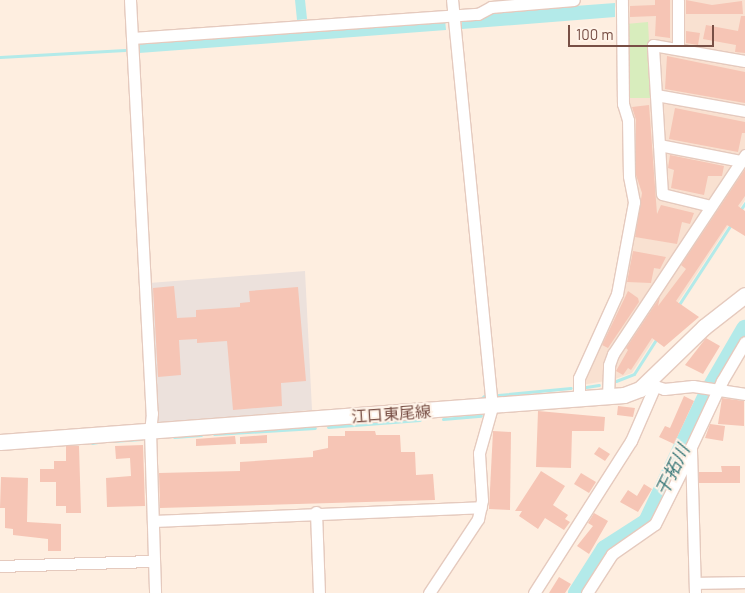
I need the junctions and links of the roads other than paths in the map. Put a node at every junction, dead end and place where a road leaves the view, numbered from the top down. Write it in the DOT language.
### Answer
graph roads {
  1 [pos="130,0"];
  2 [pos="452,0"];
  3 [pos="574,0"];
  4 [pos="622,0"];
  5 [pos="678,0"];
  6 [pos="453,15"];
  7 [pos="132,38"];
  8 [pos="678,49"];
  9 [pos="745,62"];
  10 [pos="656,95"];
  11 [pos="745,111"];
  12 [pos="659,145"];
  13 [pos="743,158"];
  14 [pos="711,206"];
  15 [pos="745,295"];
  16 [pos="745,342"];
  17 [pos="651,385"];
  18 [pos="718,389"];
  19 [pos="745,394"];
  20 [pos="608,397"];
  21 [pos="579,400"];
  22 [pos="492,407"];
  23 [pos="150,431"];
  24 [pos="0,442"];
  25 [pos="690,454"];
  26 [pos="481,507"];
  27 [pos="316,512"];
  28 [pos="153,521"];
  29 [pos="154,561"];
  30 [pos="0,566"];
  31 [pos="745,582"];
  32 [pos="695,588"];
  33 [pos="155,593"];
  34 [pos="319,593"];
  35 [pos="430,593"];
  36 [pos="534,593"];
  37 [pos="587,593"];
  1 -- 7 [label="street"];
  2 -- 6 [label="street"];
  3 -- 6 [label="street"];
  4 -- 21 [label="street"];
  5 -- 8 [label="street"];
  6 -- 7 [label="street"];
  6 -- 22 [label="street"];
  7 -- 23 [label="street"];
  8 -- 9 [label="street"];
  8 -- 10 [label="street"];
  10 -- 11 [label="street"];
  10 -- 12 [label="street"];
  12 -- 13 [label="street"];
  12 -- 14 [label="street"];
  13 -- 14 [label="street"];
  14 -- 20 [label="street"];
  15 -- 17 [label="main road, 江口東尾線"];
  16 -- 18 [label="street"];
  17 -- 18 [label="street"];
  17 -- 20 [label="main road, 江口東尾線"];
  17 -- 36 [label="street"];
  18 -- 19 [label="street"];
  18 -- 25 [label="street"];
  20 -- 21 [label="main road, 江口東尾線"];
  21 -- 22 [label="main road, 江口東尾線"];
  22 -- 23 [label="main road, 江口東尾線"];
  22 -- 26 [label="street"];
  23 -- 24 [label="main road, 江口東尾線"];
  23 -- 28 [label="street"];
  25 -- 32 [label="street"];
  25 -- 37 [label="street"];
  26 -- 27 [label="street"];
  26 -- 35 [label="street"];
  27 -- 28 [label="street"];
  27 -- 34 [label="street"];
  28 -- 29 [label="street"];
  29 -- 30 [label="street"];
  29 -- 33 [label="street"];
  31 -- 32 [label="street"];
}
